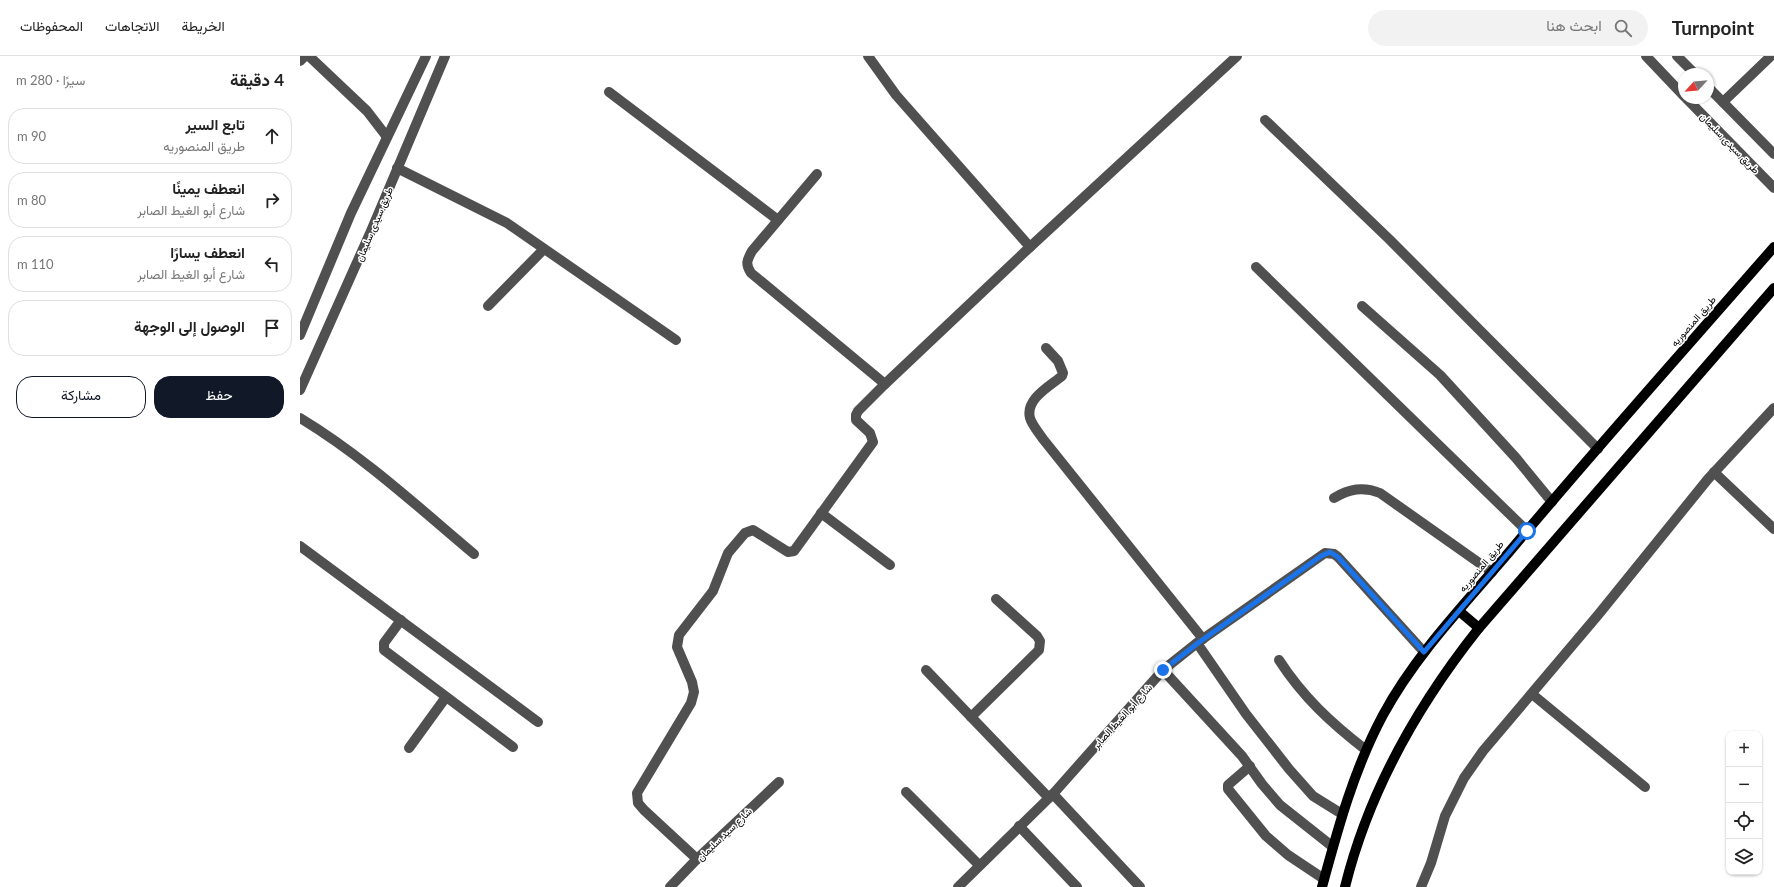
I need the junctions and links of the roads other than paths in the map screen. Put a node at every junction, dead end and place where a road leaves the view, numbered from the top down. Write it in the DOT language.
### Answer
graph roads {
  1 [pos="305,56"];
  2 [pos="309,56"];
  3 [pos="426,56"];
  4 [pos="445,56"];
  5 [pos="868,56"];
  6 [pos="1237,56"];
  7 [pos="1646,56"];
  8 [pos="1677,56"];
  9 [pos="1771,56"];
  10 [pos="300,61"];
  11 [pos="1689,68"];
  12 [pos="1678,90"];
  13 [pos="609,92"];
  14 [pos="1714,93"];
  15 [pos="1723,102"];
  16 [pos="1692,104"];
  17 [pos="1265,120"];
  18 [pos="387,137"];
  19 [pos="1774,154"];
  20 [pos="397,168"];
  21 [pos="817,174"];
  22 [pos="1774,188"];
  23 [pos="778,220"];
  24 [pos="1030,247"];
  25 [pos="1774,247"];
  26 [pos="543,250"];
  27 [pos="1256,268"];
  28 [pos="1774,288"];
  29 [pos="488,306"];
  30 [pos="1362,306"];
  31 [pos="300,335"];
  32 [pos="676,340"];
  33 [pos="1046,348"];
  34 [pos="885,384"];
  35 [pos="300,390"];
  36 [pos="1774,408"];
  37 [pos="300,418"];
  38 [pos="1598,449"];
  39 [pos="1714,472"];
  40 [pos="1334,498"];
  41 [pos="1552,502"];
  42 [pos="821,513"];
  43 [pos="1774,529"];
  44 [pos="1527,531"];
  45 [pos="300,546"];
  46 [pos="474,554"];
  47 [pos="890,565"];
  48 [pos="1492,572"];
  49 [pos="996,599"];
  50 [pos="1459,611"];
  51 [pos="401,620"];
  52 [pos="1479,628"];
  53 [pos="1200,641"];
  54 [pos="1424,652"];
  55 [pos="1279,660"];
  56 [pos="926,670"];
  57 [pos="1163,670"];
  58 [pos="1532,694"];
  59 [pos="446,697"];
  60 [pos="971,717"];
  61 [pos="538,722"];
  62 [pos="514,747"];
  63 [pos="409,748"];
  64 [pos="1366,750"];
  65 [pos="1250,766"];
  66 [pos="779,782"];
  67 [pos="1645,787"];
  68 [pos="906,792"];
  69 [pos="1051,796"];
  70 [pos="1342,814"];
  71 [pos="1019,826"];
  72 [pos="1333,848"];
  73 [pos="697,859"];
  74 [pos="979,865"];
  75 [pos="1323,883"];
  76 [pos="670,887"];
  77 [pos="958,887"];
  78 [pos="1077,887"];
  79 [pos="1140,887"];
  80 [pos="1345,887"];
  81 [pos="1422,887"];
  1 -- 10 [label="street"];
  2 -- 18 [label="street"];
  3 -- 18 [label="street"];
  4 -- 20 [label="street, طريق سيدى سليمان"];
  5 -- 24 [label="street"];
  6 -- 24 [label="street"];
  7 -- 12 [label="street"];
  8 -- 11 [label="street"];
  9 -- 15 [label="street"];
  13 -- 23 [label="street"];
  14 -- 15 [label="street"];
  15 -- 19 [label="street"];
  16 -- 22 [label="street, طريق سيدى سليمان"];
  17 -- 38 [label="street"];
  18 -- 31 [label="street"];
  20 -- 26 [label="street"];
  20 -- 35 [label="street, طريق سيدى سليمان"];
  21 -- 23 [label="street"];
  23 -- 34 [label="street"];
  24 -- 34 [label="street"];
  25 -- 38 [label="main road, طريق المنصوريه"];
  26 -- 29 [label="street"];
  26 -- 32 [label="street"];
  27 -- 44 [label="street"];
  28 -- 52 [label="main road"];
  30 -- 41 [label="street"];
  33 -- 53 [label="street"];
  34 -- 42 [label="street"];
  36 -- 39 [label="street"];
  37 -- 46 [label="street"];
  38 -- 41 [label="main road, طريق المنصوريه"];
  39 -- 43 [label="street"];
  39 -- 58 [label="street"];
  40 -- 48 [label="street"];
  41 -- 44 [label="main road, طريق المنصوريه"];
  42 -- 47 [label="street"];
  42 -- 73 [label="street"];
  44 -- 48 [label="main road, طريق المنصوريه"];
  45 -- 51 [label="street"];
  48 -- 50 [label="main road, طريق المنصوريه"];
  49 -- 60 [label="street"];
  50 -- 52 [label="main road"];
  50 -- 54 [label="main road, طريق المنصوريه"];
  51 -- 59 [label="street"];
  51 -- 61 [label="street"];
  52 -- 80 [label="main road"];
  53 -- 54 [label="street, شارع أبو الغيط الصابر"];
  53 -- 57 [label="street, شارع أبو الغيط الصابر"];
  53 -- 70 [label="street"];
  54 -- 64 [label="main road, طريق المنصوريه"];
  55 -- 64 [label="street"];
  56 -- 60 [label="street"];
  57 -- 65 [label="street"];
  57 -- 69 [label="street, شارع أبو الغيط الصابر"];
  58 -- 67 [label="street"];
  58 -- 81 [label="street"];
  59 -- 62 [label="street"];
  59 -- 63 [label="street"];
  60 -- 69 [label="street"];
  64 -- 70 [label="main road, طريق المنصوريه"];
  65 -- 72 [label="street"];
  65 -- 75 [label="street"];
  66 -- 73 [label="street, شارع سيد سليمان"];
  68 -- 74 [label="street"];
  69 -- 71 [label="street, شارع أبو الغيط الصابر"];
  69 -- 79 [label="street"];
  70 -- 72 [label="main road, طريق المنصوريه"];
  71 -- 74 [label="street, شارع أبو الغيط الصابر"];
  71 -- 78 [label="street"];
  72 -- 75 [label="main road, طريق المنصوريه"];
  73 -- 76 [label="street, شارع سيد سليمان"];
  74 -- 77 [label="street, شارع أبو الغيط الصابر"];
}
